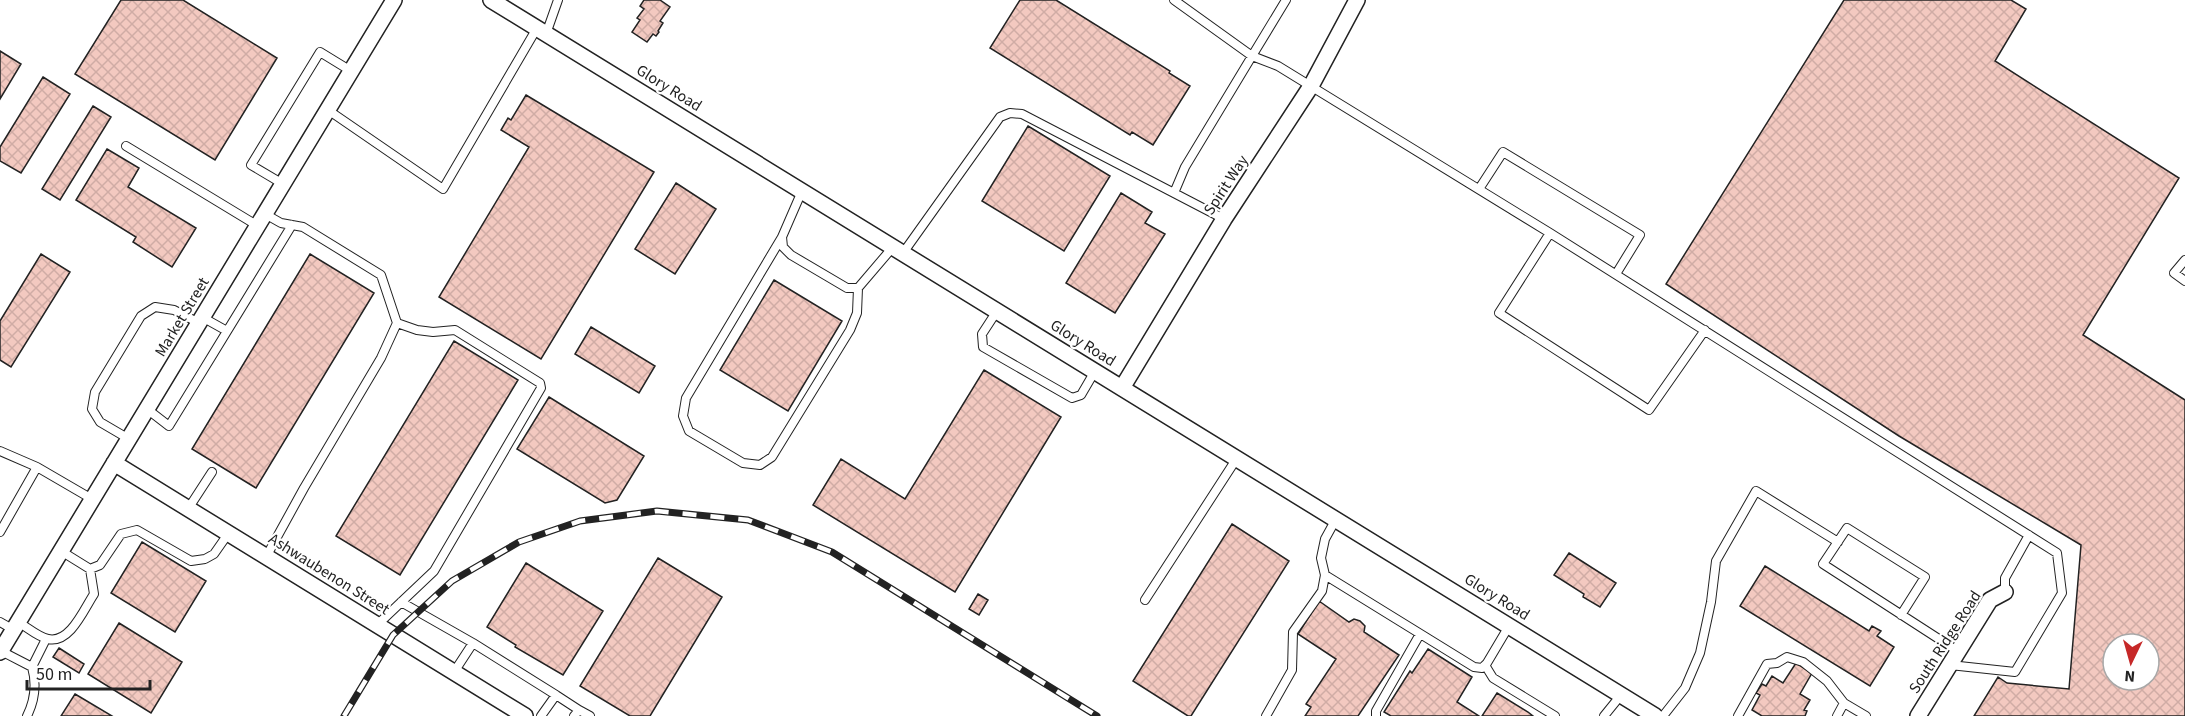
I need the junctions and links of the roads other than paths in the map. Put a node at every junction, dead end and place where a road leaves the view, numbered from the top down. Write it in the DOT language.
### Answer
graph roads {
  1 [pos="394,0"];
  2 [pos="491,0"];
  3 [pos="558,0"];
  4 [pos="1174,0"];
  5 [pos="1286,0"];
  6 [pos="1357,0"];
  7 [pos="541,31"];
  8 [pos="1252,56"];
  9 [pos="351,71"];
  10 [pos="1311,86"];
  11 [pos="328,110"];
  12 [pos="126,146"];
  13 [pos="283,184"];
  14 [pos="1479,189"];
  15 [pos="802,191"];
  16 [pos="1174,193"];
  17 [pos="1224,219"];
  18 [pos="261,220"];
  19 [pos="292,225"];
  20 [pos="1550,233"];
  21 [pos="782,237"];
  22 [pos="898,250"];
  23 [pos="2185,260"];
  24 [pos="1616,274"];
  25 [pos="2185,280"];
  26 [pos="858,288"];
  27 [pos="998,311"];
  28 [pos="201,320"];
  29 [pos="397,323"];
  30 [pos="227,330"];
  31 [pos="1705,330"];
  32 [pos="1095,371"];
  33 [pos="1122,388"];
  34 [pos="147,409"];
  35 [pos="129,439"];
  36 [pos="0,451"];
  37 [pos="1237,459"];
  38 [pos="114,463"];
  39 [pos="37,467"];
  40 [pos="212,472"];
  41 [pos="93,499"];
  42 [pos="188,509"];
  43 [pos="1336,519"];
  44 [pos="0,532"];
  45 [pos="228,534"];
  46 [pos="2029,535"];
  47 [pos="1838,542"];
  48 [pos="61,551"];
  49 [pos="266,557"];
  50 [pos="90,569"];
  51 [pos="1325,575"];
  52 [pos="2005,592"];
  53 [pos="1145,600"];
  54 [pos="401,602"];
  55 [pos="1901,615"];
  56 [pos="0,622"];
  57 [pos="377,625"];
  58 [pos="16,626"];
  59 [pos="1509,626"];
  60 [pos="1420,633"];
  61 [pos="46,639"];
  62 [pos="473,643"];
  63 [pos="0,652"];
  64 [pos="1954,658"];
  65 [pos="1485,665"];
  66 [pos="32,668"];
  67 [pos="454,672"];
  68 [pos="556,695"];
  69 [pos="1621,695"];
  70 [pos="1845,703"];
  71 [pos="577,713"];
  72 [pos="27,716"];
  73 [pos="525,716"];
  74 [pos="541,716"];
  75 [pos="590,716"];
  76 [pos="1266,716"];
  77 [pos="1376,716"];
  78 [pos="1555,716"];
  79 [pos="1604,716"];
  80 [pos="1655,716"];
  81 [pos="1663,716"];
  82 [pos="1738,716"];
  83 [pos="1837,716"];
  84 [pos="1866,716"];
  85 [pos="1918,716"];
  1 -- 9 [label="street, Market Street"];
  2 -- 7 [label="street, Glory Road"];
  3 -- 7 [label="lane"];
  4 -- 8 [label="lane"];
  5 -- 8 [label="lane"];
  6 -- 10 [label="street, Spirit Way"];
  7 -- 11 [label="lane"];
  7 -- 15 [label="street, Glory Road"];
  8 -- 10 [label="lane"];
  8 -- 16 [label="lane"];
  9 -- 11 [label="street, Market Street"];
  9 -- 13 [label="lane"];
  10 -- 14 [label="lane"];
  10 -- 17 [label="street, Spirit Way"];
  11 -- 13 [label="street, Market Street"];
  12 -- 18 [label="lane"];
  13 -- 18 [label="street, Market Street"];
  14 -- 20 [label="lane"];
  14 -- 24 [label="lane"];
  15 -- 21 [label="lane"];
  15 -- 22 [label="street, Glory Road"];
  16 -- 17 [label="lane"];
  16 -- 22 [label="lane"];
  17 -- 33 [label="street, Spirit Way"];
  18 -- 19 [label="lane"];
  18 -- 28 [label="street, Market Street"];
  19 -- 29 [label="lane"];
  19 -- 30 [label="lane"];
  20 -- 24 [label="lane"];
  20 -- 31 [label="lane"];
  21 -- 26 [label="lane"];
  21 -- 26 [label="lane"];
  22 -- 26 [label="lane"];
  22 -- 27 [label="street, Glory Road"];
  23 -- 25 [label="lane"];
  24 -- 31 [label="lane"];
  27 -- 32 [label="street, Glory Road"];
  27 -- 32 [label="lane"];
  28 -- 30 [label="lane"];
  28 -- 34 [label="street, Market Street"];
  28 -- 35 [label="lane"];
  29 -- 49 [label="lane"];
  29 -- 54 [label="lane"];
  30 -- 34 [label="lane"];
  31 -- 46 [label="lane"];
  32 -- 33 [label="street, Glory Road"];
  33 -- 37 [label="street, Glory Road"];
  34 -- 35 [label="street, Market Street"];
  35 -- 38 [label="street, Market Street"];
  36 -- 39 [label="lane"];
  37 -- 43 [label="street, Glory Road"];
  37 -- 53 [label="lane"];
  38 -- 41 [label="street, Market Street"];
  38 -- 42 [label="street, Ashwaubenon Street"];
  39 -- 41 [label="lane"];
  39 -- 44 [label="lane"];
  40 -- 42 [label="lane"];
  41 -- 48 [label="street, Market Street"];
  42 -- 45 [label="street, Ashwaubenon Street"];
  43 -- 51 [label="lane"];
  43 -- 59 [label="street, Glory Road"];
  45 -- 49 [label="street, Ashwaubenon Street"];
  45 -- 50 [label="lane"];
  46 -- 52 [label="lane"];
  46 -- 64 [label="lane"];
  47 -- 55 [label="lane"];
  47 -- 55 [label="lane"];
  47 -- 81 [label="lane"];
  48 -- 50 [label="lane"];
  48 -- 58 [label="street, Market Street"];
  49 -- 57 [label="street, Ashwaubenon Street"];
  50 -- 61 [label="lane"];
  51 -- 60 [label="lane"];
  51 -- 76 [label="lane"];
  52 -- 64 [label="street, South Ridge Road"];
  54 -- 57 [label="lane"];
  54 -- 62 [label="lane"];
  55 -- 64 [label="lane"];
  56 -- 58 [label="lane"];
  57 -- 67 [label="street, Ashwaubenon Street"];
  58 -- 61 [label="lane"];
  58 -- 63 [label="street, Market Street"];
  59 -- 65 [label="lane"];
  59 -- 69 [label="street, Glory Road"];
  60 -- 65 [label="lane"];
  60 -- 77 [label="lane"];
  61 -- 66 [label="lane"];
  62 -- 67 [label="lane"];
  62 -- 68 [label="lane"];
  63 -- 66 [label="lane"];
  64 -- 85 [label="street, South Ridge Road"];
  65 -- 78 [label="lane"];
  66 -- 72 [label="lane"];
  67 -- 73 [label="street, Ashwaubenon Street"];
  68 -- 71 [label="lane"];
  68 -- 74 [label="lane"];
  69 -- 79 [label="lane"];
  69 -- 80 [label="street, Glory Road"];
  70 -- 82 [label="lane"];
  70 -- 83 [label="lane"];
  70 -- 84 [label="lane"];
  71 -- 75 [label="lane"];
}
